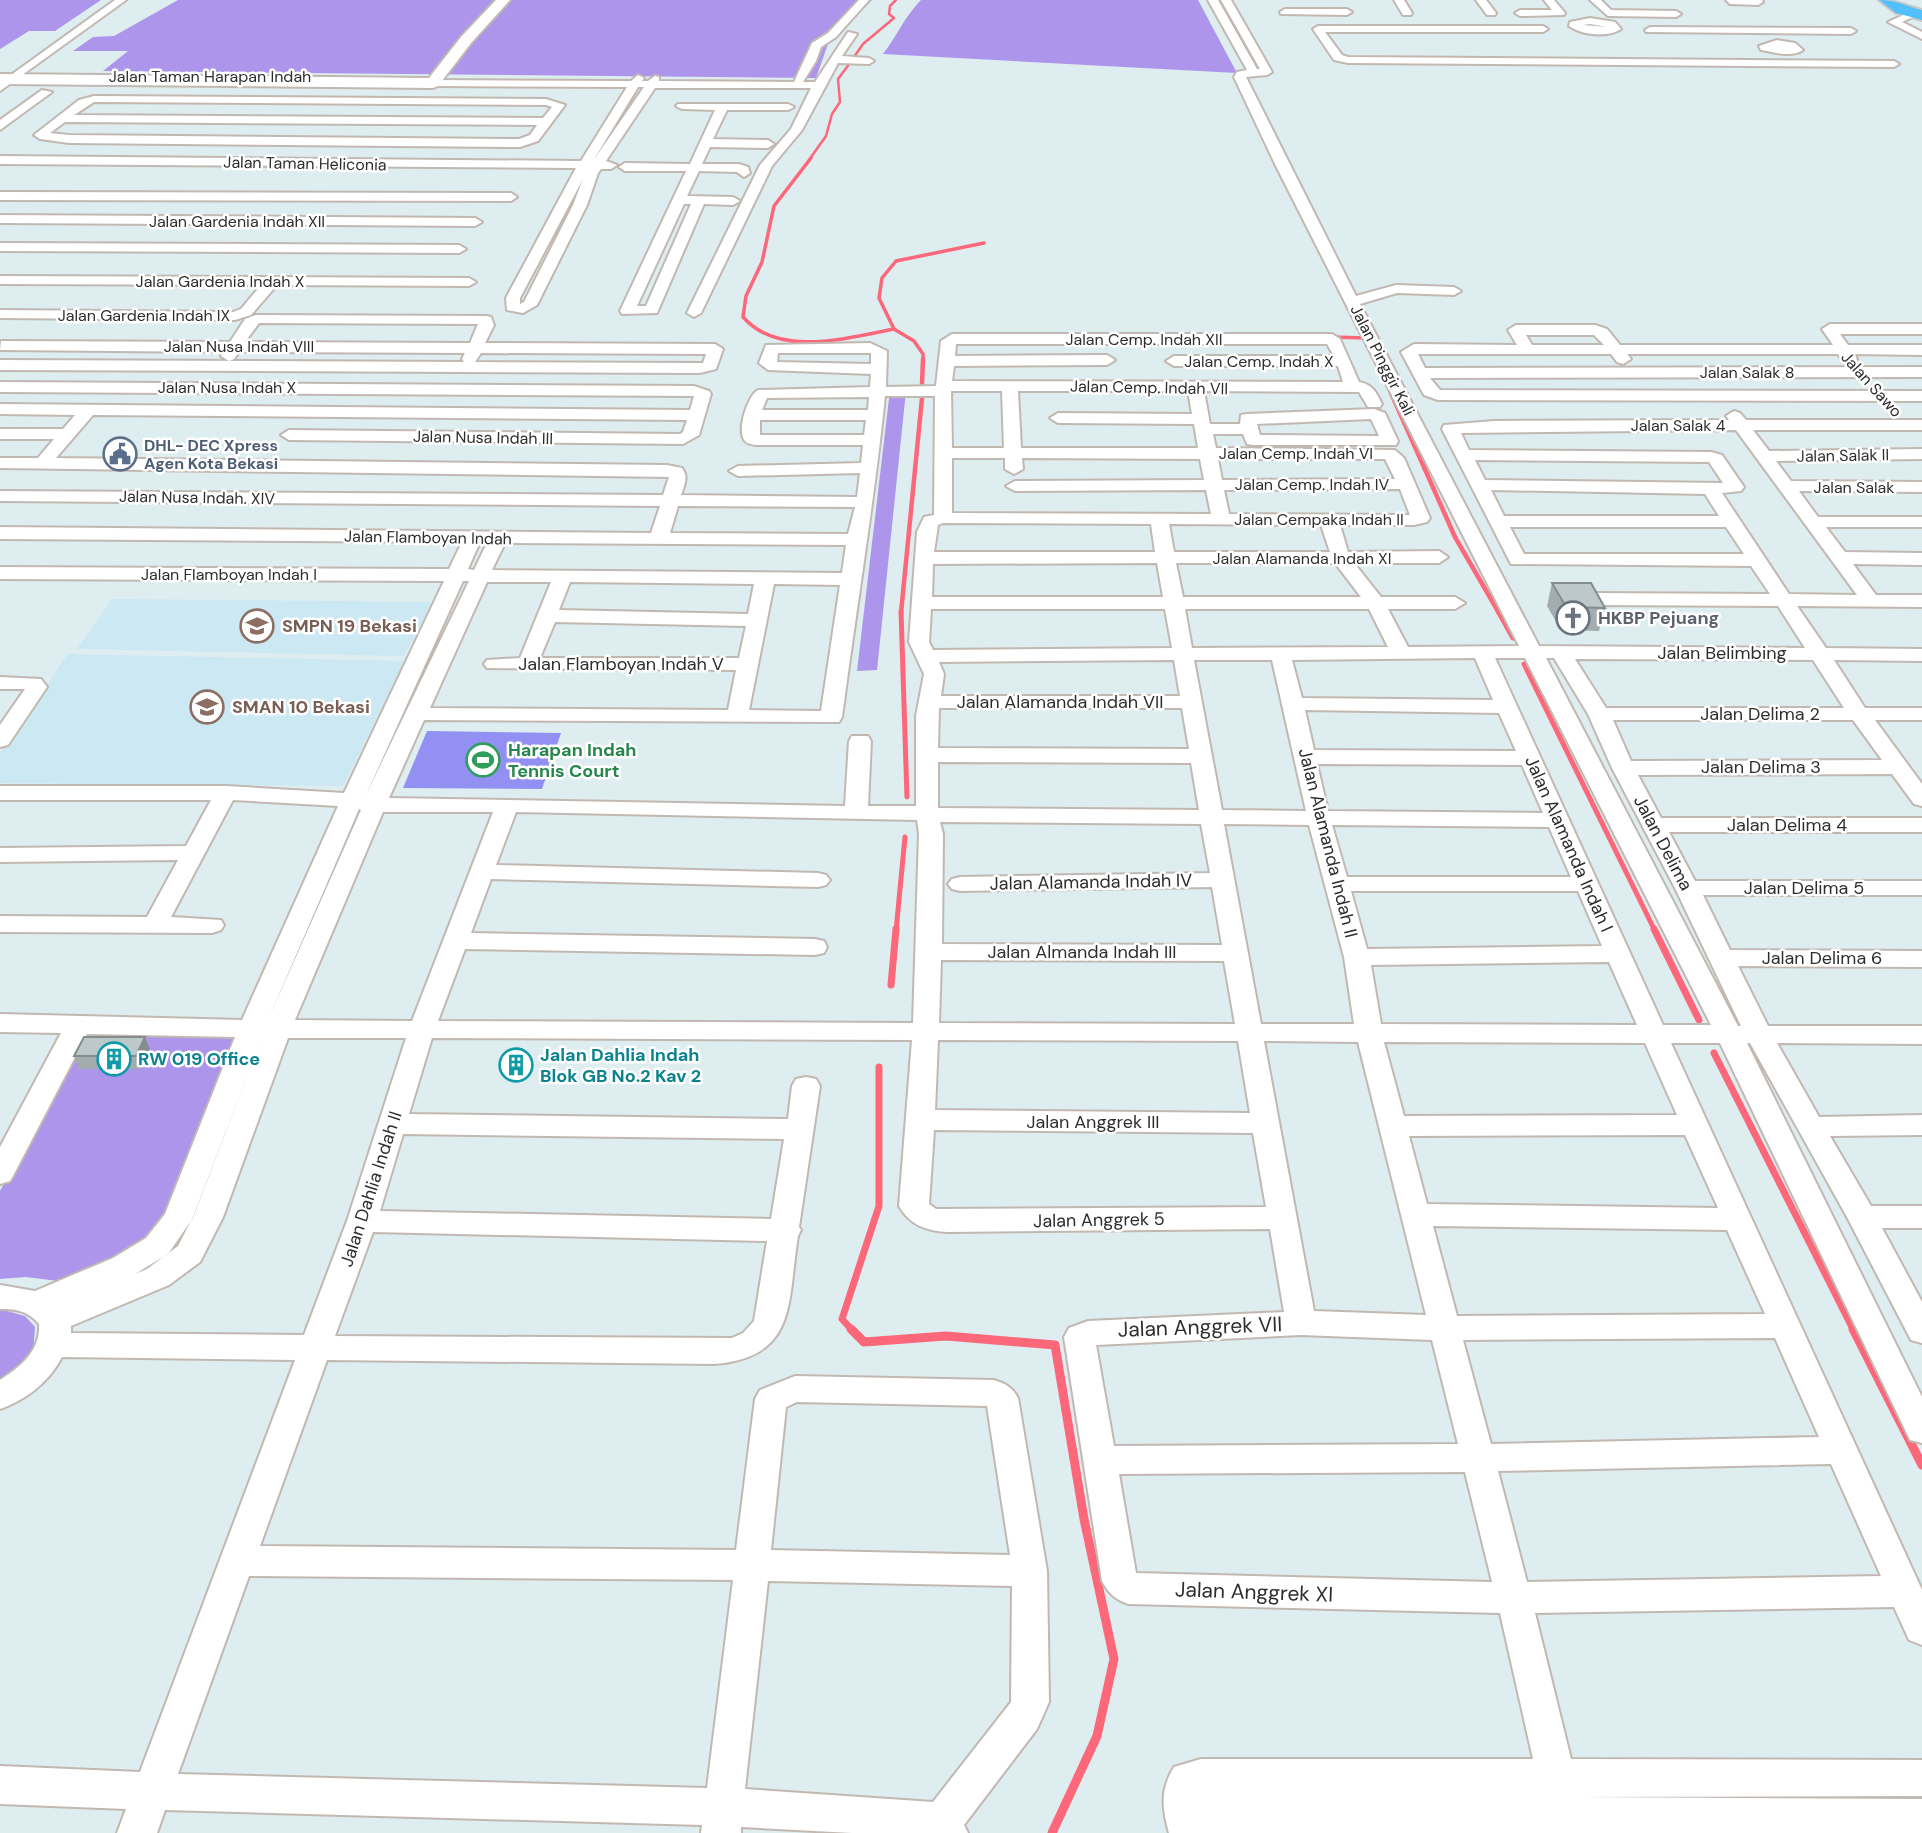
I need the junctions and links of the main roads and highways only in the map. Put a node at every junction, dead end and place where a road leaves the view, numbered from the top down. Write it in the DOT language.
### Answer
graph roads {
  1 [pos="1887,0"];
  2 [pos="1918,15"];
  1 -- 2 [label="main road"];
}
